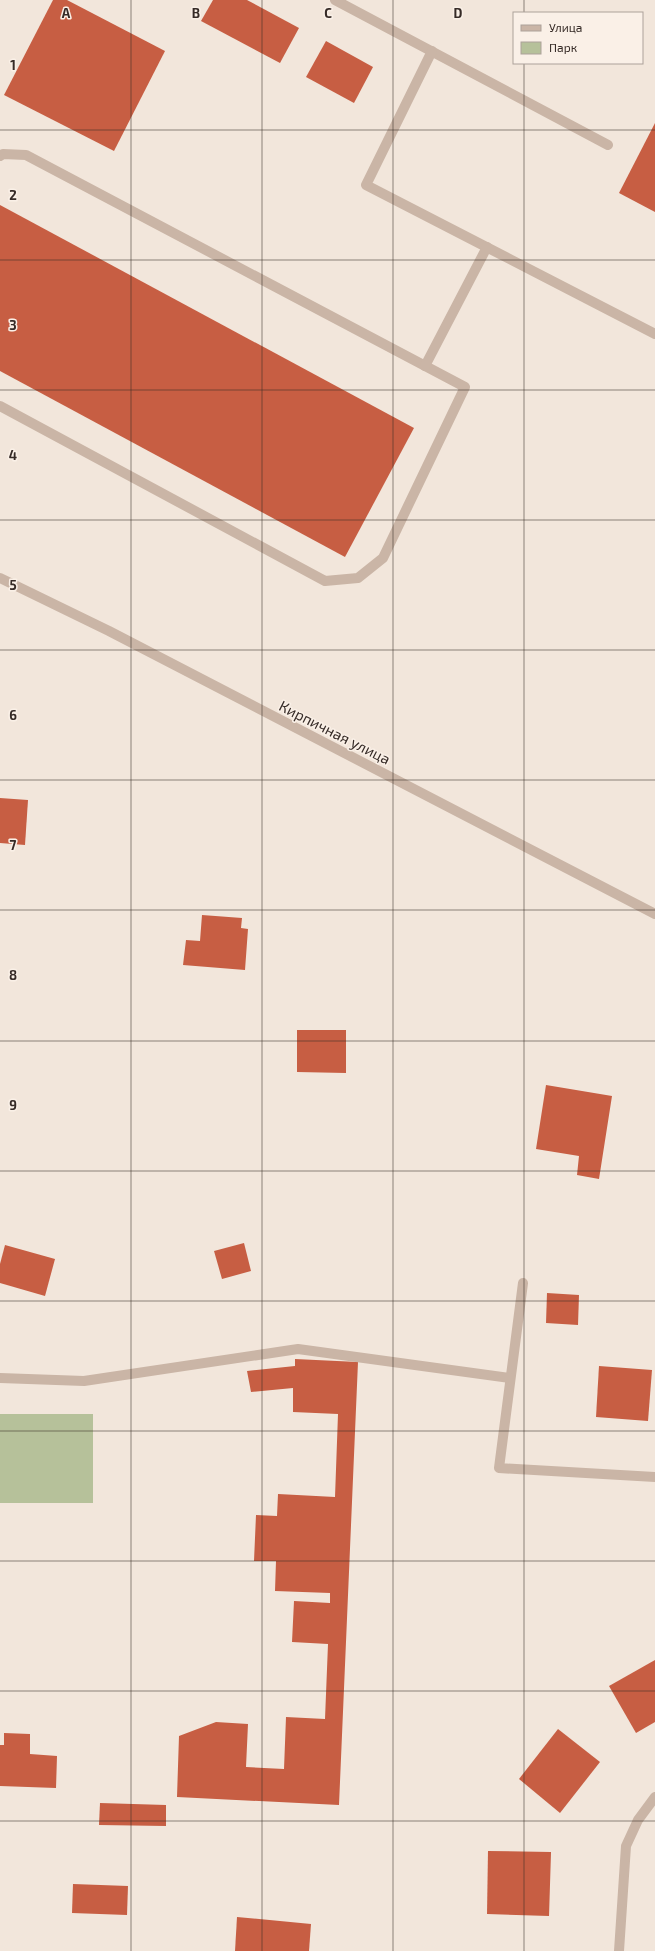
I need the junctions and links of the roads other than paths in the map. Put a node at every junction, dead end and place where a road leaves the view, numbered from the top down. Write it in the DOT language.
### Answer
graph roads {
  1 [pos="335,0"];
  2 [pos="432,52"];
  3 [pos="608,145"];
  4 [pos="0,156"];
  5 [pos="487,247"];
  6 [pos="655,334"];
  7 [pos="425,366"];
  8 [pos="0,406"];
  9 [pos="0,578"];
  10 [pos="655,914"];
  11 [pos="523,1283"];
  12 [pos="0,1378"];
  13 [pos="510,1378"];
  14 [pos="655,1477"];
  15 [pos="655,1797"];
  16 [pos="619,1951"];
  1 -- 2 [label="street"];
  2 -- 3 [label="street"];
  2 -- 5 [label="street"];
  4 -- 7 [label="street"];
  5 -- 6 [label="street"];
  5 -- 7 [label="street"];
  7 -- 8 [label="street"];
  9 -- 10 [label="street, Кирпичная улица"];
  11 -- 13 [label="street"];
  12 -- 13 [label="street"];
  13 -- 14 [label="street"];
  15 -- 16 [label="street"];
}
